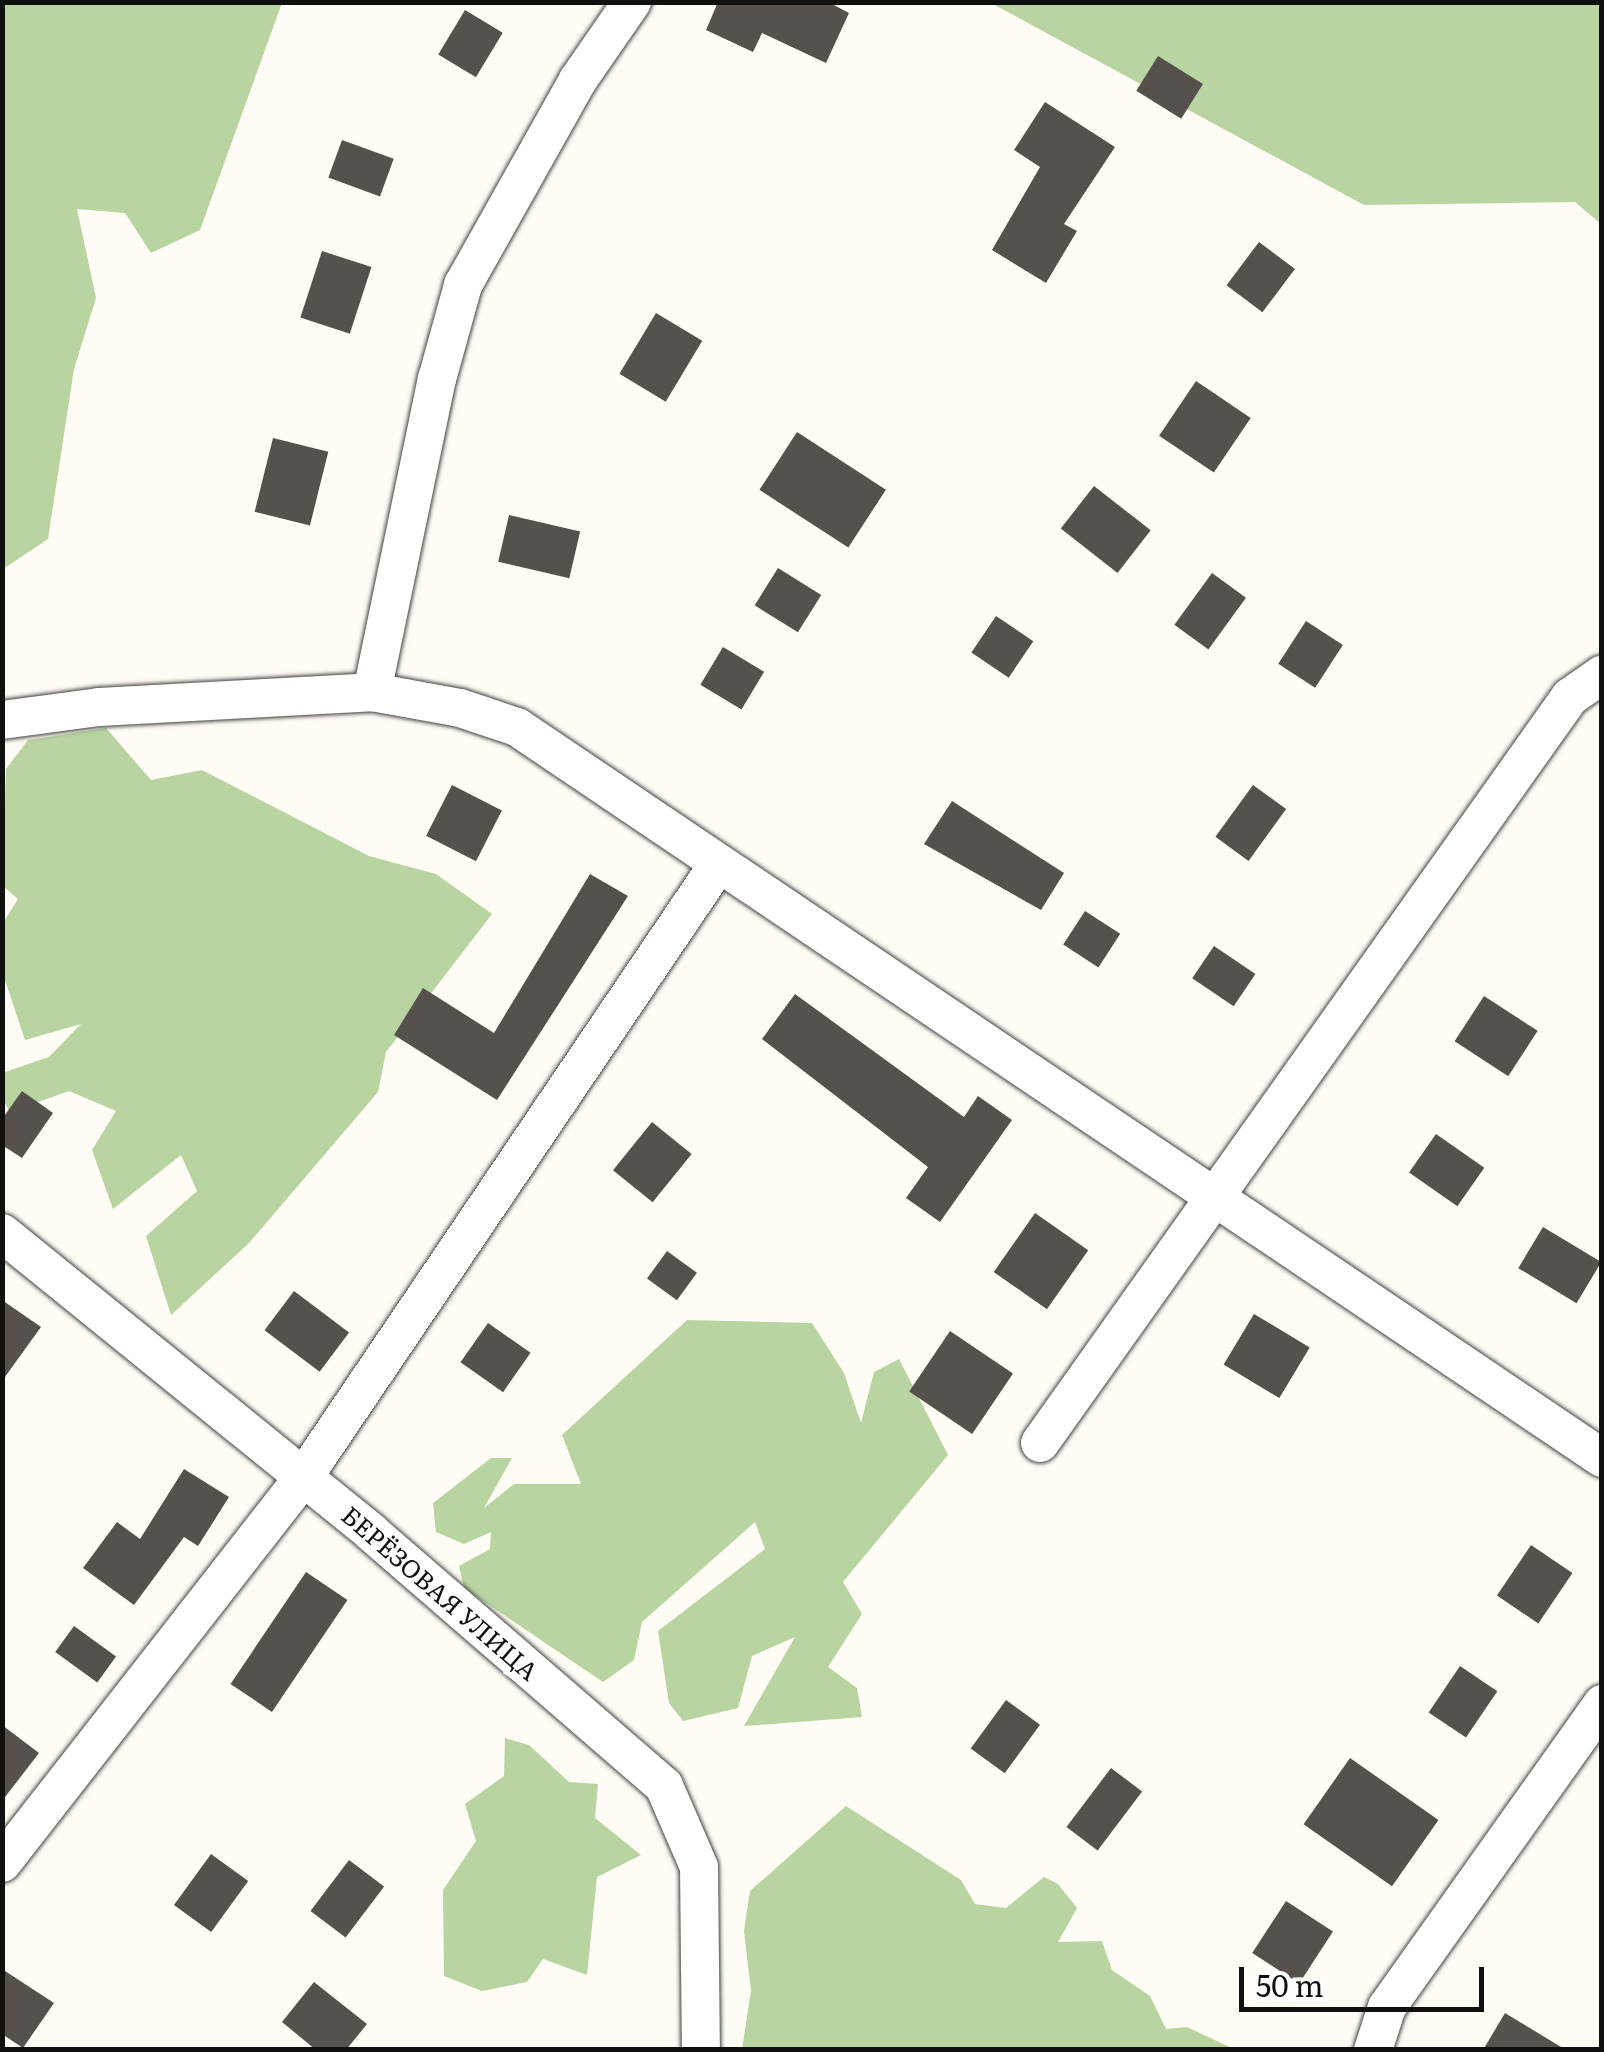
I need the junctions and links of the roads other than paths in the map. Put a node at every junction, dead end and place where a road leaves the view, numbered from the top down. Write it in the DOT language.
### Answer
graph roads {
  1 [pos="632,2"];
  2 [pos="1602,675"];
  3 [pos="372,692"];
  4 [pos="2,720"];
  5 [pos="718,864"];
  6 [pos="1213,1198"];
  7 [pos="2,1233"];
  8 [pos="1040,1443"];
  9 [pos="1602,1458"];
  10 [pos="303,1478"];
  11 [pos="1602,1704"];
  12 [pos="2,1863"];
  13 [pos="701,2050"];
  14 [pos="1374,2050"];
  1 -- 3 [label="street"];
  2 -- 6 [label="street"];
  3 -- 4 [label="street"];
  3 -- 5 [label="street"];
  5 -- 6 [label="street"];
  5 -- 10 [label="street"];
  6 -- 8 [label="street"];
  6 -- 9 [label="street"];
  7 -- 10 [label="street, БЕРЁЗОВАЯ УЛИЦА"];
  10 -- 12 [label="street"];
  10 -- 13 [label="street, БЕРЁЗОВАЯ УЛИЦА"];
  11 -- 14 [label="street"];
}
